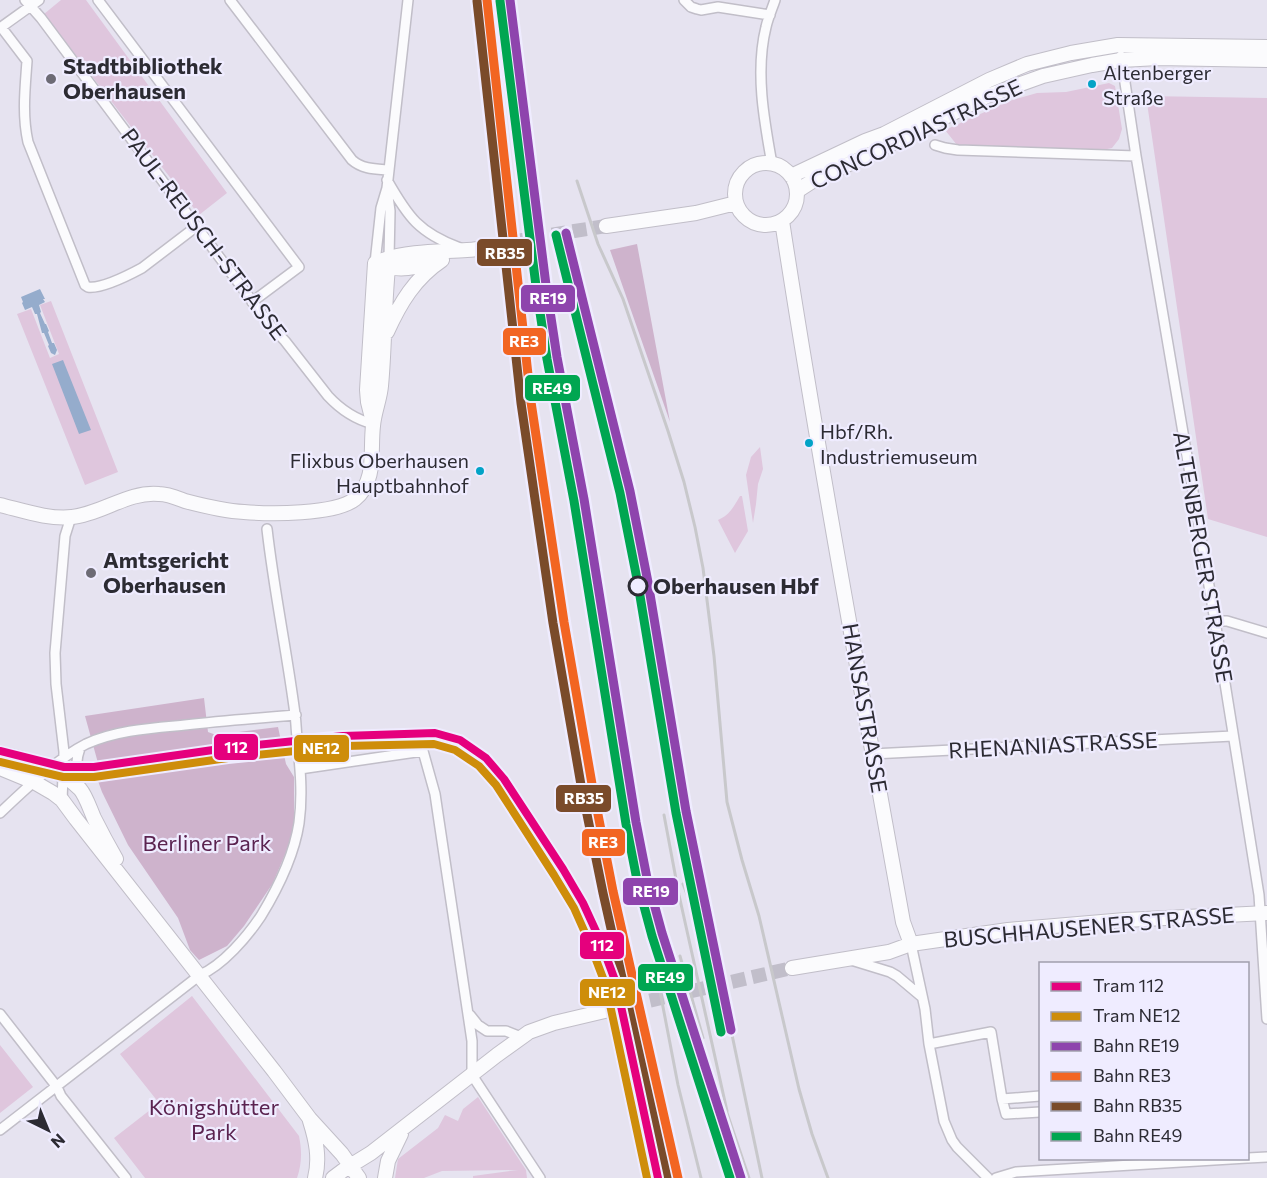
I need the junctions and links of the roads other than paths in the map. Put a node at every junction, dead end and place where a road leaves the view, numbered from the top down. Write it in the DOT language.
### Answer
graph roads {
  1 [pos="39,0"];
  2 [pos="98,0"];
  3 [pos="230,0"];
  4 [pos="408,0"];
  5 [pos="684,0"];
  6 [pos="775,0"];
  7 [pos="27,4"];
  8 [pos="770,15"];
  9 [pos="0,27"];
  10 [pos="1118,45"];
  11 [pos="1267,47"];
  12 [pos="1121,60"];
  13 [pos="1267,60"];
  14 [pos="935,145"];
  15 [pos="1136,156"];
  16 [pos="772,164"];
  17 [pos="791,176"];
  18 [pos="387,179"];
  19 [pos="797,191"];
  20 [pos="736,203"];
  21 [pos="782,221"];
  22 [pos="197,226"];
  23 [pos="606,226"];
  24 [pos="490,246"];
  25 [pos="468,250"];
  26 [pos="442,261"];
  27 [pos="384,263"];
  28 [pos="252,302"];
  29 [pos="384,340"];
  30 [pos="373,424"];
  31 [pos="0,505"];
  32 [pos="71,517"];
  33 [pos="267,529"];
  34 [pos="1215,621"];
  35 [pos="1267,633"];
  36 [pos="296,715"];
  37 [pos="1233,736"];
  38 [pos="80,748"];
  39 [pos="872,753"];
  40 [pos="0,754"];
  41 [pos="64,759"];
  42 [pos="0,768"];
  43 [pos="300,769"];
  44 [pos="50,770"];
  45 [pos="63,777"];
  46 [pos="34,782"];
  47 [pos="81,790"];
  48 [pos="63,800"];
  49 [pos="0,813"];
  50 [pos="136,894"];
  51 [pos="1264,913"];
  52 [pos="911,944"];
  53 [pos="849,959"];
  54 [pos="792,968"];
  55 [pos="200,975"];
  56 [pos="922,997"];
  57 [pos="467,1007"];
  58 [pos="609,1010"];
  59 [pos="0,1014"];
  60 [pos="1267,1019"];
  61 [pos="521,1037"];
  62 [pos="929,1044"];
  63 [pos="472,1075"];
  64 [pos="57,1087"];
  65 [pos="1039,1096"];
  66 [pos="1002,1099"];
  67 [pos="1039,1112"];
  68 [pos="310,1119"];
  69 [pos="405,1127"];
  70 [pos="0,1130"];
  71 [pos="1267,1157"];
  72 [pos="1249,1158"];
  73 [pos="1184,1160"];
  74 [pos="1122,1162"];
  75 [pos="350,1166"];
  76 [pos="126,1178"];
  77 [pos="315,1178"];
  78 [pos="333,1178"];
  79 [pos="359,1178"];
  80 [pos="386,1178"];
  81 [pos="540,1178"];
  82 [pos="988,1178"];
  83 [pos="996,1178"];
  1 -- 7 [label="street"];
  2 -- 28 [label="street"];
  3 -- 18 [label="street"];
  4 -- 18 [label="street"];
  5 -- 8 [label="street"];
  6 -- 8 [label="street"];
  7 -- 9 [label="street"];
  7 -- 22 [label="street, PAUL-REUSCH-STRASSE"];
  8 -- 16 [label="street"];
  9 -- 22 [label="street"];
  10 -- 11 [label="main road, CONCORDIASTRASSE"];
  10 -- 12 [label="street"];
  10 -- 17 [label="main road, CONCORDIASTRASSE"];
  12 -- 13 [label="main road, CONCORDIASTRASSE"];
  12 -- 15 [label="street, ALTENBERGER STRASSE"];
  12 -- 19 [label="main road, CONCORDIASTRASSE"];
  14 -- 15 [label="street"];
  15 -- 34 [label="street, ALTENBERGER STRASSE"];
  16 -- 17 [label="main road, CONCORDIASTRASSE"];
  16 -- 20 [label="main road"];
  17 -- 19 [label="main road, CONCORDIASTRASSE"];
  18 -- 25 [label="street"];
  18 -- 27 [label="street"];
  18 -- 27 [label="street"];
  19 -- 21 [label="main road"];
  20 -- 21 [label="main road"];
  20 -- 23 [label="main road"];
  21 -- 39 [label="main road, HANSASTRASSE"];
  22 -- 28 [label="street, PAUL-REUSCH-STRASSE"];
  24 -- 25 [label="main road"];
  25 -- 26 [label="main road"];
  25 -- 27 [label="main road"];
  26 -- 27 [label="main road"];
  26 -- 29 [label="main road"];
  27 -- 29 [label="main road"];
  27 -- 30 [label="main road"];
  28 -- 30 [label="street, PAUL-REUSCH-STRASSE"];
  29 -- 30 [label="main road"];
  30 -- 32 [label="main road"];
  31 -- 32 [label="main road"];
  32 -- 41 [label="street"];
  33 -- 36 [label="street"];
  34 -- 35 [label="street"];
  34 -- 37 [label="street, ALTENBERGER STRASSE"];
  36 -- 38 [label="street"];
  36 -- 43 [label="street"];
  37 -- 39 [label="street, RHENANIASTRASSE"];
  37 -- 51 [label="street, ALTENBERGER STRASSE"];
  38 -- 41 [label="street"];
  38 -- 47 [label="street"];
  39 -- 52 [label="main road, HANSASTRASSE"];
  40 -- 44 [label="main road"];
  41 -- 44 [label="street"];
  41 -- 45 [label="street"];
  42 -- 46 [label="main road"];
  43 -- 55 [label="street"];
  43 -- 57 [label="street"];
  44 -- 45 [label="main road"];
  44 -- 46 [label="street"];
  45 -- 47 [label="main road"];
  45 -- 48 [label="street"];
  46 -- 48 [label="main road"];
  46 -- 49 [label="street"];
  47 -- 50 [label="main road"];
  48 -- 50 [label="main road"];
  50 -- 55 [label="main road"];
  51 -- 52 [label="main road, BUSCHHAUSENER STRASSE"];
  51 -- 60 [label="street, ALTENBERGER STRASSE"];
  52 -- 53 [label="main road, BUSCHHAUSENER STRASSE"];
  52 -- 56 [label="street, HANSASTRASSE"];
  53 -- 54 [label="main road, BUSCHHAUSENER STRASSE"];
  53 -- 56 [label="street"];
  55 -- 64 [label="street"];
  55 -- 68 [label="main road"];
  56 -- 62 [label="street, HANSASTRASSE"];
  57 -- 61 [label="street"];
  57 -- 63 [label="street"];
  58 -- 61 [label="main road"];
  59 -- 64 [label="street"];
  61 -- 63 [label="main road"];
  62 -- 66 [label="street"];
  62 -- 82 [label="street, HANSASTRASSE"];
  63 -- 69 [label="main road"];
  63 -- 81 [label="street"];
  64 -- 70 [label="street"];
  64 -- 76 [label="street"];
  65 -- 66 [label="street"];
  66 -- 67 [label="street"];
  68 -- 75 [label="main road"];
  68 -- 77 [label="main road"];
  69 -- 75 [label="main road"];
  69 -- 80 [label="main road"];
  71 -- 72 [label="street"];
  73 -- 74 [label="street"];
  74 -- 83 [label="street"];
  75 -- 78 [label="main road"];
  75 -- 79 [label="main road"];
}
